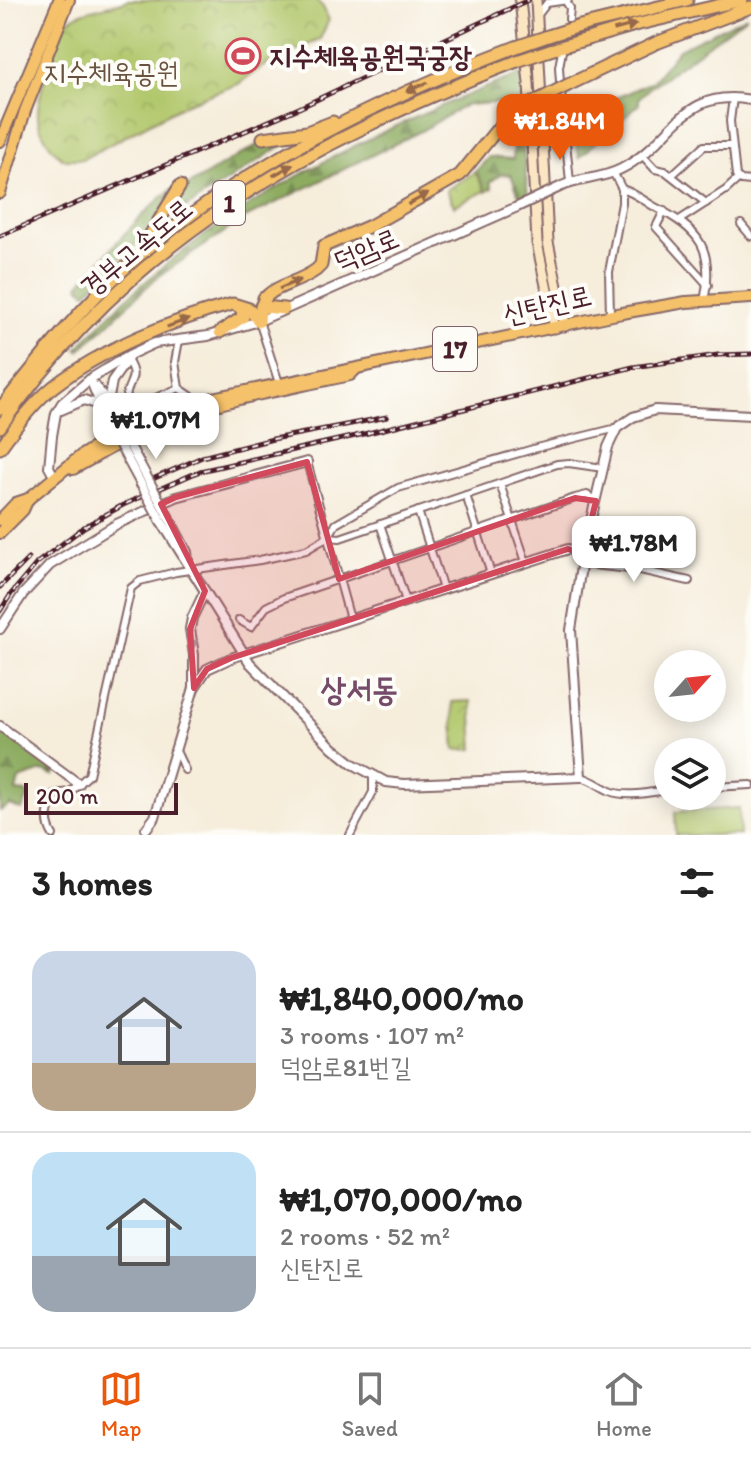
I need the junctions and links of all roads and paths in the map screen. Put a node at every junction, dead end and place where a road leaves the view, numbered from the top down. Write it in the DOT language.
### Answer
graph roads {
  1 [pos="59,0"];
  2 [pos="69,0"];
  3 [pos="520,0"];
  4 [pos="536,0"];
  5 [pos="566,0"];
  6 [pos="687,0"];
  7 [pos="742,0"];
  8 [pos="545,2"];
  9 [pos="751,7"];
  10 [pos="536,17"];
  11 [pos="569,19"];
  12 [pos="556,50"];
  13 [pos="733,98"];
  14 [pos="751,100"];
  15 [pos="353,117"];
  16 [pos="263,138"];
  17 [pos="0,141"];
  18 [pos="732,146"];
  19 [pos="642,155"];
  20 [pos="613,172"];
  21 [pos="672,175"];
  22 [pos="738,179"];
  23 [pos="751,181"];
  24 [pos="566,184"];
  25 [pos="180,186"];
  26 [pos="622,189"];
  27 [pos="0,193"];
  28 [pos="706,203"];
  29 [pos="664,211"];
  30 [pos="681,219"];
  31 [pos="741,224"];
  32 [pos="751,236"];
  33 [pos="135,259"];
  34 [pos="708,285"];
  35 [pos="264,298"];
  36 [pos="751,298"];
  37 [pos="704,301"];
  38 [pos="233,304"];
  39 [pos="284,309"];
  40 [pos="610,315"];
  41 [pos="259,321"];
  42 [pos="560,327"];
  43 [pos="220,332"];
  44 [pos="179,340"];
  45 [pos="129,357"];
  46 [pos="90,379"];
  47 [pos="280,386"];
  48 [pos="179,388"];
  49 [pos="198,401"];
  50 [pos="104,404"];
  51 [pos="0,409"];
  52 [pos="127,410"];
  53 [pos="56,413"];
  54 [pos="751,415"];
  55 [pos="0,427"];
  56 [pos="132,427"];
  57 [pos="617,428"];
  58 [pos="0,448"];
  59 [pos="307,462"];
  60 [pos="603,468"];
  61 [pos="55,478"];
  62 [pos="500,484"];
  63 [pos="466,495"];
  64 [pos="28,499"];
  65 [pos="596,501"];
  66 [pos="418,511"];
  67 [pos="0,520"];
  68 [pos="512,520"];
  69 [pos="380,524"];
  70 [pos="478,532"];
  71 [pos="0,533"];
  72 [pos="328,537"];
  73 [pos="430,548"];
  74 [pos="582,559"];
  75 [pos="392,561"];
  76 [pos="526,562"];
  77 [pos="190,565"];
  78 [pos="491,574"];
  79 [pos="339,579"];
  80 [pos="689,581"];
  81 [pos="443,589"];
  82 [pos="205,591"];
  83 [pos="406,601"];
  84 [pos="350,619"];
  85 [pos="239,620"];
  86 [pos="0,629"];
  87 [pos="244,655"];
  88 [pos="194,688"];
  89 [pos="0,726"];
  90 [pos="175,748"];
  91 [pos="185,770"];
  92 [pos="373,776"];
  93 [pos="581,777"];
  94 [pos="79,784"];
  95 [pos="751,785"];
  96 [pos="726,786"];
  97 [pos="654,791"];
  98 [pos="146,829"];
  99 [pos="53,835"];
  100 [pos="350,835"];
  1 -- 17 [label="main road"];
  2 -- 27 [label="main road"];
  3 -- 42 [label="main road"];
  4 -- 10 [label="main road"];
  5 -- 8 [label="street"];
  5 -- 11 [label="street"];
  6 -- 15 [label="highway, 경부고속도로 / 1, one-way, bridge"];
  12 -- 7 [label="highway, 경부고속도로 / 1, one-way"];
  8 -- 10 [label="street"];
  35 -- 9 [label="highway, one-way, bridge"];
  10 -- 42 [label="main road"];
  12 -- 24 [label="street"];
  55 -- 12 [label="highway, 경부고속도로 / 1, one-way, bridge"];
  13 -- 14 [label="street, 덕암로"];
  13 -- 18 [label="street"];
  13 -- 19 [label="street, 덕암로"];
  15 -- 16 [label="highway"];
  15 -- 33 [label="highway, 경부고속도로 / 1"];
  18 -- 21 [label="street"];
  18 -- 22 [label="street"];
  19 -- 20 [label="street, 덕암로"];
  19 -- 21 [label="street"];
  20 -- 24 [label="street, 덕암로"];
  20 -- 26 [label="street"];
  21 -- 28 [label="street"];
  22 -- 23 [label="street"];
  22 -- 28 [label="street"];
  24 -- 39 [label="street, 덕암로, bridge"];
  25 -- 33 [label="highway"];
  26 -- 29 [label="street"];
  26 -- 40 [label="street"];
  28 -- 30 [label="street"];
  29 -- 30 [label="street"];
  29 -- 34 [label="street"];
  30 -- 34 [label="street"];
  31 -- 32 [label="street"];
  33 -- 51 [label="highway, 경부고속도로 / 1"];
  34 -- 37 [label="street"];
  35 -- 39 [label="highway"];
  35 -- 41 [label="highway"];
  36 -- 37 [label="main road, 신탄진로 / 17"];
  37 -- 40 [label="main road, 신탄진로 / 17"];
  38 -- 41 [label="highway"];
  38 -- 43 [label="highway"];
  58 -- 38 [label="highway, one-way"];
  39 -- 41 [label="street, 덕암로"];
  40 -- 42 [label="main road, 신탄진로 / 17"];
  41 -- 43 [label="street, 덕암로"];
  41 -- 47 [label="street"];
  42 -- 47 [label="main road, 신탄진로 / 17"];
  43 -- 44 [label="street, 덕암로"];
  44 -- 45 [label="street, 덕암로"];
  44 -- 48 [label="street"];
  45 -- 46 [label="street, 덕암로"];
  45 -- 50 [label="street"];
  45 -- 52 [label="street"];
  46 -- 50 [label="street"];
  46 -- 53 [label="street, 덕암로"];
  47 -- 49 [label="main road, 신탄진로 / 17"];
  47 -- 61 [label="main road, 신탄진로 / 17"];
  48 -- 49 [label="street"];
  48 -- 52 [label="street"];
  49 -- 56 [label="main road, 신탄진로 / 17"];
  50 -- 53 [label="street"];
  50 -- 77 [label="street, bridge"];
  52 -- 56 [label="street"];
  53 -- 61 [label="street"];
  54 -- 57 [label="street"];
  56 -- 61 [label="main road, 신탄진로 / 17"];
  57 -- 60 [label="street"];
  57 -- 72 [label="street"];
  59 -- 72 [label="street"];
  59 -- 86 [label="street"];
  60 -- 62 [label="street"];
  60 -- 65 [label="street"];
  61 -- 64 [label="main road, 신탄진로 / 17"];
  62 -- 63 [label="street"];
  62 -- 68 [label="street"];
  63 -- 66 [label="street"];
  63 -- 70 [label="street"];
  64 -- 67 [label="main road, 신탄진로 / 17"];
  64 -- 71 [label="main road, 신탄진로 / 17"];
  65 -- 68 [label="street"];
  65 -- 74 [label="street"];
  66 -- 69 [label="street"];
  66 -- 73 [label="street"];
  68 -- 70 [label="street"];
  68 -- 76 [label="street"];
  69 -- 72 [label="street"];
  69 -- 75 [label="street"];
  70 -- 73 [label="street"];
  70 -- 78 [label="street"];
  72 -- 77 [label="street"];
  72 -- 79 [label="street"];
  73 -- 75 [label="street"];
  73 -- 81 [label="street"];
  74 -- 76 [label="street"];
  74 -- 80 [label="street"];
  74 -- 93 [label="street"];
  75 -- 79 [label="street"];
  75 -- 83 [label="street"];
  76 -- 78 [label="street"];
  77 -- 82 [label="street"];
  77 -- 94 [label="street"];
  78 -- 81 [label="street"];
  79 -- 84 [label="street"];
  79 -- 85 [label="street"];
  81 -- 83 [label="street"];
  82 -- 87 [label="street"];
  82 -- 88 [label="street, one-way"];
  83 -- 84 [label="street"];
  84 -- 87 [label="street"];
  87 -- 88 [label="street"];
  87 -- 92 [label="street"];
  88 -- 90 [label="street"];
  89 -- 94 [label="street"];
  90 -- 91 [label="street"];
  90 -- 98 [label="street"];
  92 -- 93 [label="street"];
  92 -- 100 [label="street"];
  93 -- 97 [label="street"];
  94 -- 99 [label="street"];
  95 -- 96 [label="street"];
}
